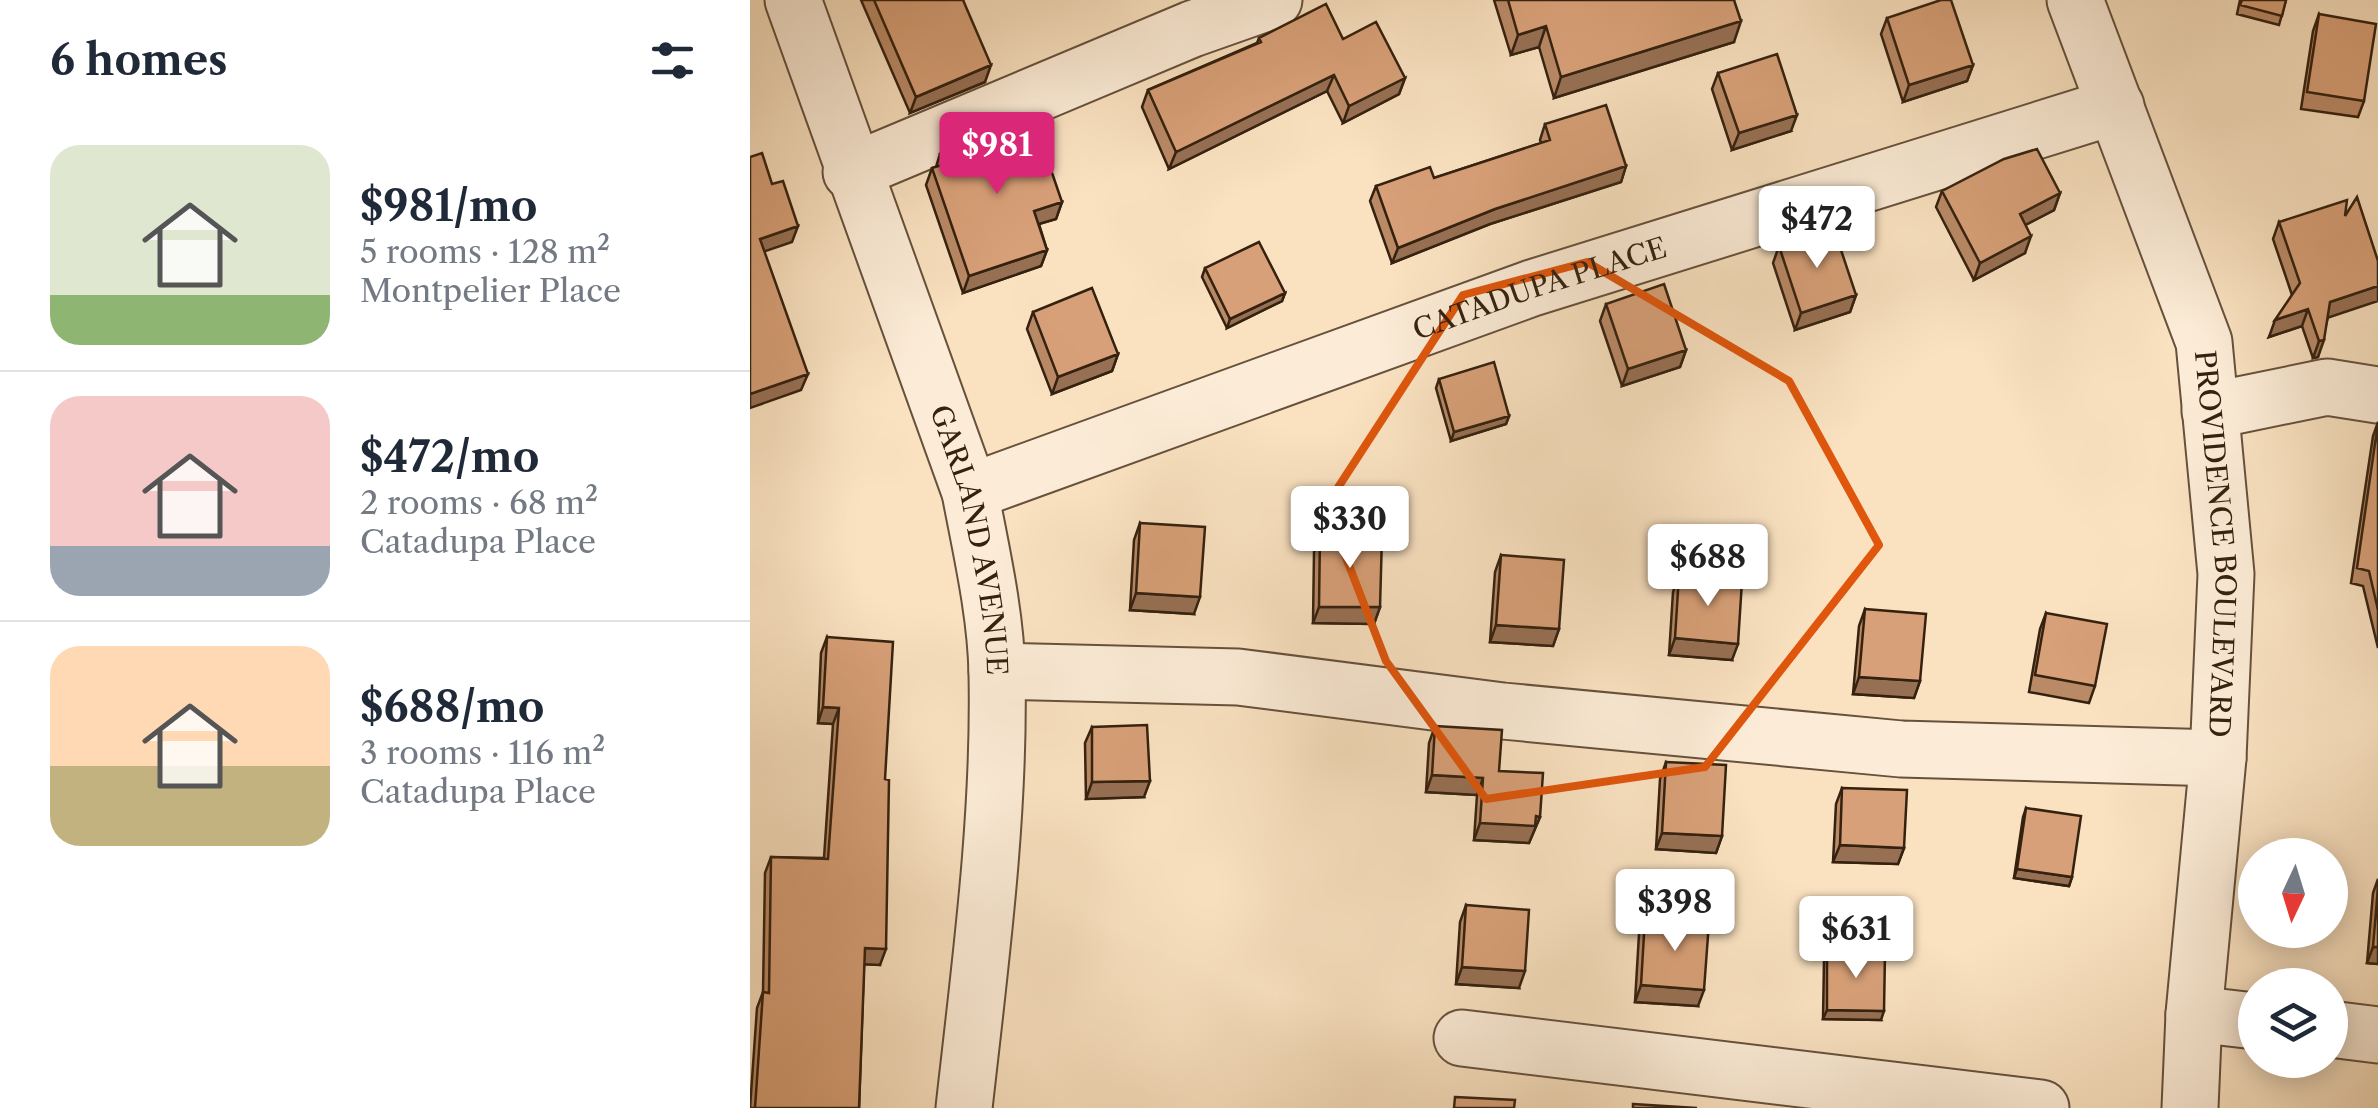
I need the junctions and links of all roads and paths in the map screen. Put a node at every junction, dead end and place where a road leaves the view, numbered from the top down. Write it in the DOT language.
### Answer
graph roads {
  1 [pos="793,0"];
  2 [pos="1274,0"];
  3 [pos="2076,0"];
  4 [pos="2116,106"];
  5 [pos="852,172"];
  6 [pos="2378,395"];
  7 [pos="2210,412"];
  8 [pos="970,492"];
  9 [pos="998,671"];
  10 [pos="2218,758"];
  11 [pos="2194,1014"];
  12 [pos="2238,1019"];
  13 [pos="2348,1032"];
  14 [pos="2378,1035"];
  15 [pos="1462,1038"];
  16 [pos="964,1108"];
  17 [pos="2041,1108"];
  18 [pos="2190,1108"];
  1 -- 5 [label="street, GARLAND AVENUE"];
  2 -- 5 [label="street"];
  3 -- 4 [label="street, PROVIDENCE BOULEVARD"];
  4 -- 7 [label="street, PROVIDENCE BOULEVARD"];
  4 -- 8 [label="street, CATADUPA PLACE"];
  5 -- 8 [label="street, GARLAND AVENUE"];
  6 -- 7 [label="street"];
  7 -- 10 [label="street, PROVIDENCE BOULEVARD"];
  8 -- 9 [label="street, GARLAND AVENUE"];
  9 -- 10 [label="street"];
  9 -- 16 [label="street, GARLAND AVENUE"];
  10 -- 11 [label="street, PROVIDENCE BOULEVARD"];
  11 -- 12 [label="street"];
  11 -- 18 [label="street, PROVIDENCE BOULEVARD"];
  13 -- 14 [label="street"];
  15 -- 17 [label="street"];
}
